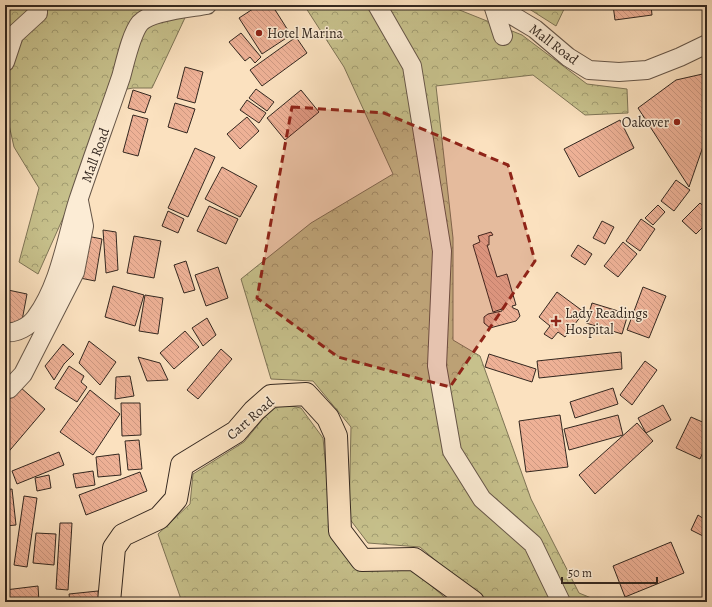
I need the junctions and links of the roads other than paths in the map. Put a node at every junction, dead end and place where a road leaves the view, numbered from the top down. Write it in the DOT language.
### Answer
graph roads {
  1 [pos="38,5"];
  2 [pos="207,5"];
  3 [pos="377,5"];
  4 [pos="494,5"];
  5 [pos="503,36"];
  6 [pos="707,44"];
  7 [pos="5,62"];
  8 [pos="78,200"];
  9 [pos="5,332"];
  10 [pos="5,389"];
  11 [pos="109,602"];
  12 [pos="473,602"];
  13 [pos="561,602"];
  1 -- 7 [label="street"];
  2 -- 8 [label="street, Mall Road"];
  3 -- 13 [label="street"];
  4 -- 5 [label="street"];
  4 -- 6 [label="street, Mall Road"];
  8 -- 9 [label="street, Mall Road"];
  8 -- 10 [label="street"];
  11 -- 12 [label="main road, Cart Road"];
}
